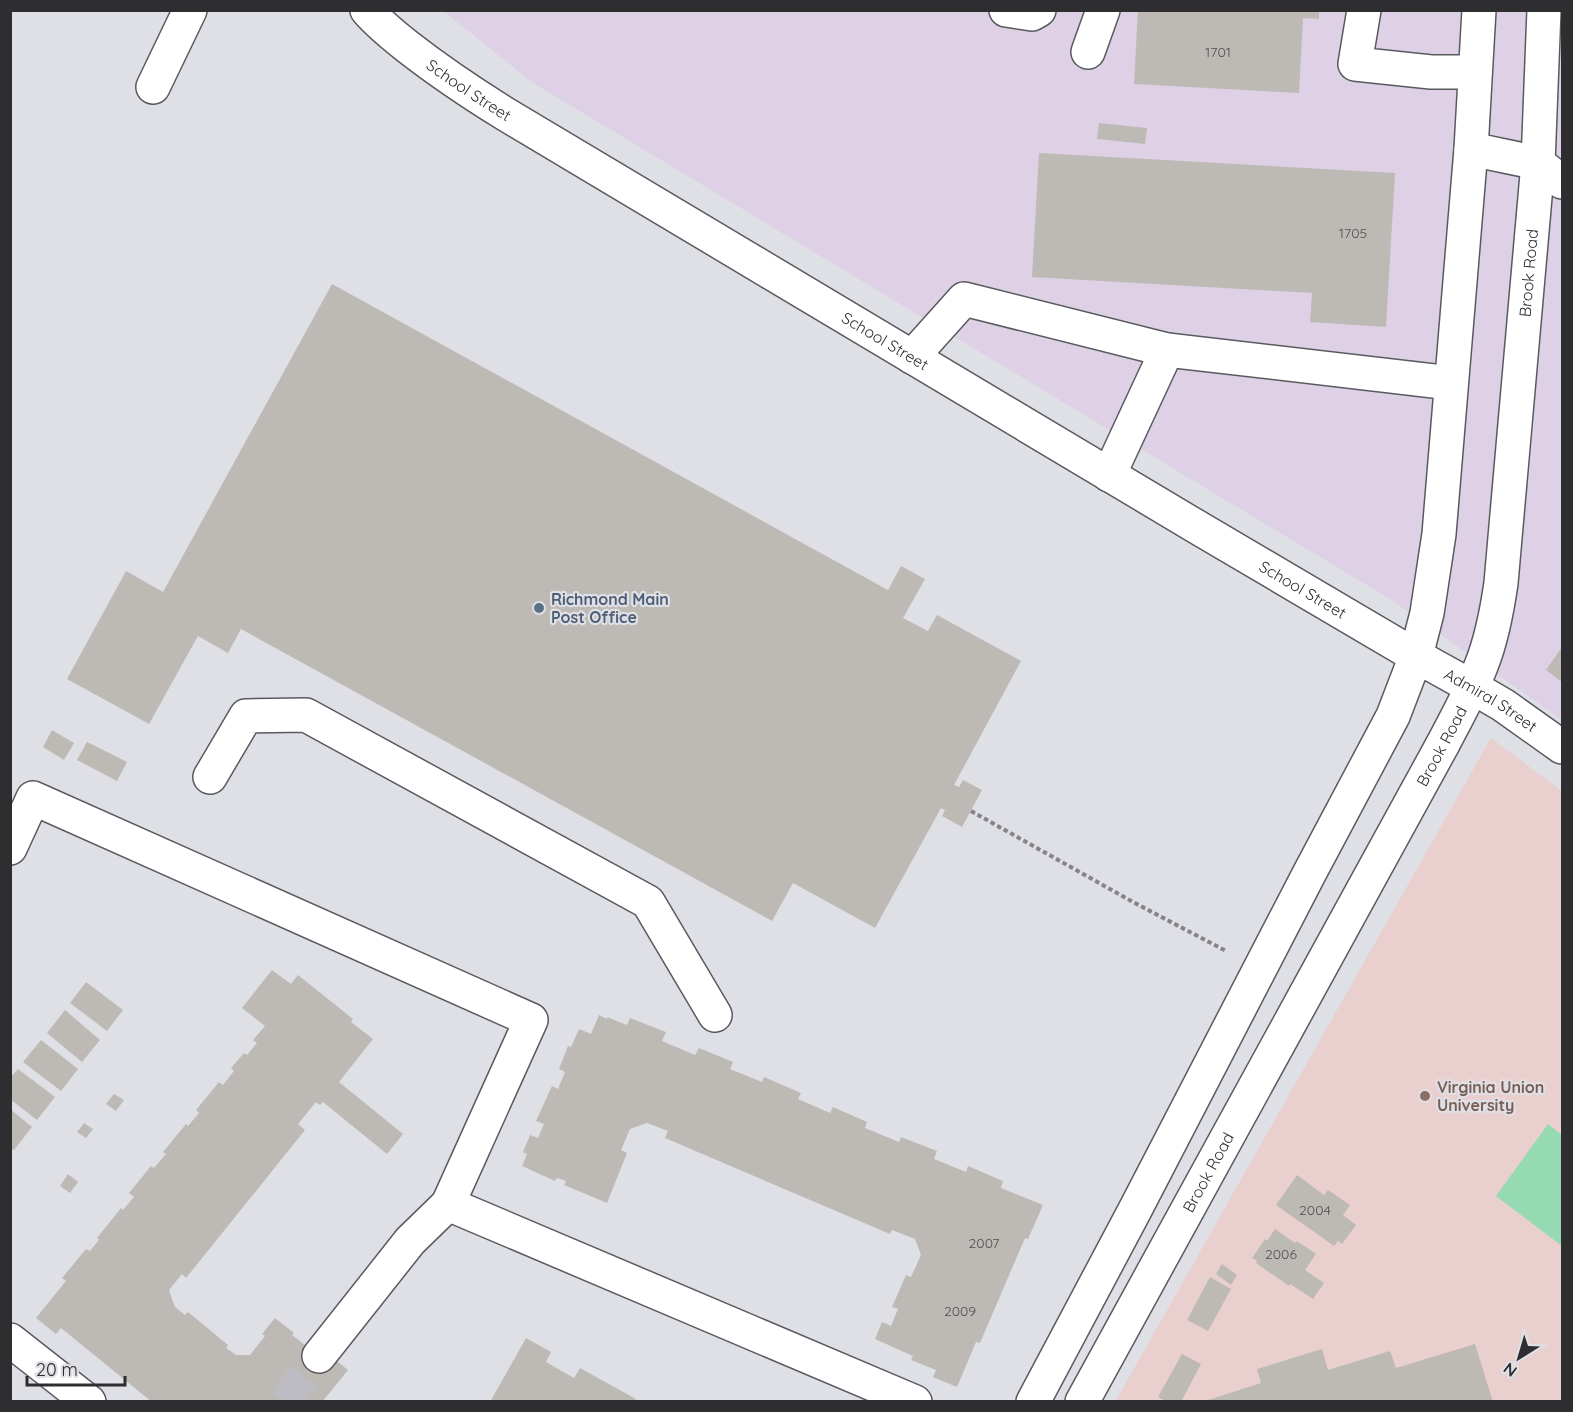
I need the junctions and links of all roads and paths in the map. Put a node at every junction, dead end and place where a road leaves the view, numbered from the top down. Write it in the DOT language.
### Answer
graph roads {
  1 [pos="190,10"];
  2 [pos="367,10"];
  3 [pos="1006,10"];
  4 [pos="1039,10"];
  5 [pos="1103,10"];
  6 [pos="1364,10"];
  7 [pos="1479,10"];
  8 [pos="1544,10"];
  9 [pos="1088,52"];
  10 [pos="1475,72"];
  11 [pos="153,87"];
  12 [pos="1471,149"];
  13 [pos="1550,172"];
  14 [pos="1167,350"];
  15 [pos="912,357"];
  16 [pos="1452,383"];
  17 [pos="1109,475"];
  18 [pos="1416,656"];
  19 [pos="1472,687"];
  20 [pos="1563,747"];
  21 [pos="210,777"];
  22 [pos="971,811"];
  23 [pos="10,848"];
  24 [pos="1226,951"];
  25 [pos="714,1015"];
  26 [pos="448,1204"];
  27 [pos="10,1340"];
  28 [pos="319,1356"];
  29 [pos="89,1401"];
  30 [pos="915,1401"];
  31 [pos="1033,1401"];
  32 [pos="1082,1401"];
  1 -- 11 [label="main road"];
  2 -- 15 [label="main road, School Street"];
  3 -- 4 [label="main road"];
  5 -- 9 [label="main road"];
  6 -- 10 [label="main road"];
  7 -- 10 [label="main road"];
  8 -- 13 [label="main road, Brook Road"];
  10 -- 12 [label="main road"];
  12 -- 13 [label="main road"];
  12 -- 16 [label="main road"];
  13 -- 19 [label="main road, Brook Road"];
  14 -- 15 [label="main road"];
  14 -- 16 [label="main road"];
  14 -- 17 [label="main road"];
  15 -- 17 [label="main road, School Street"];
  16 -- 18 [label="main road"];
  17 -- 18 [label="main road, School Street"];
  18 -- 19 [label="main road, Admiral Street"];
  18 -- 31 [label="main road"];
  19 -- 20 [label="main road, Admiral Street"];
  19 -- 32 [label="main road, Brook Road"];
  21 -- 25 [label="main road"];
  22 -- 24 [label="path"];
  23 -- 26 [label="main road"];
  26 -- 28 [label="main road"];
  26 -- 30 [label="main road"];
  27 -- 29 [label="main road"];
}
